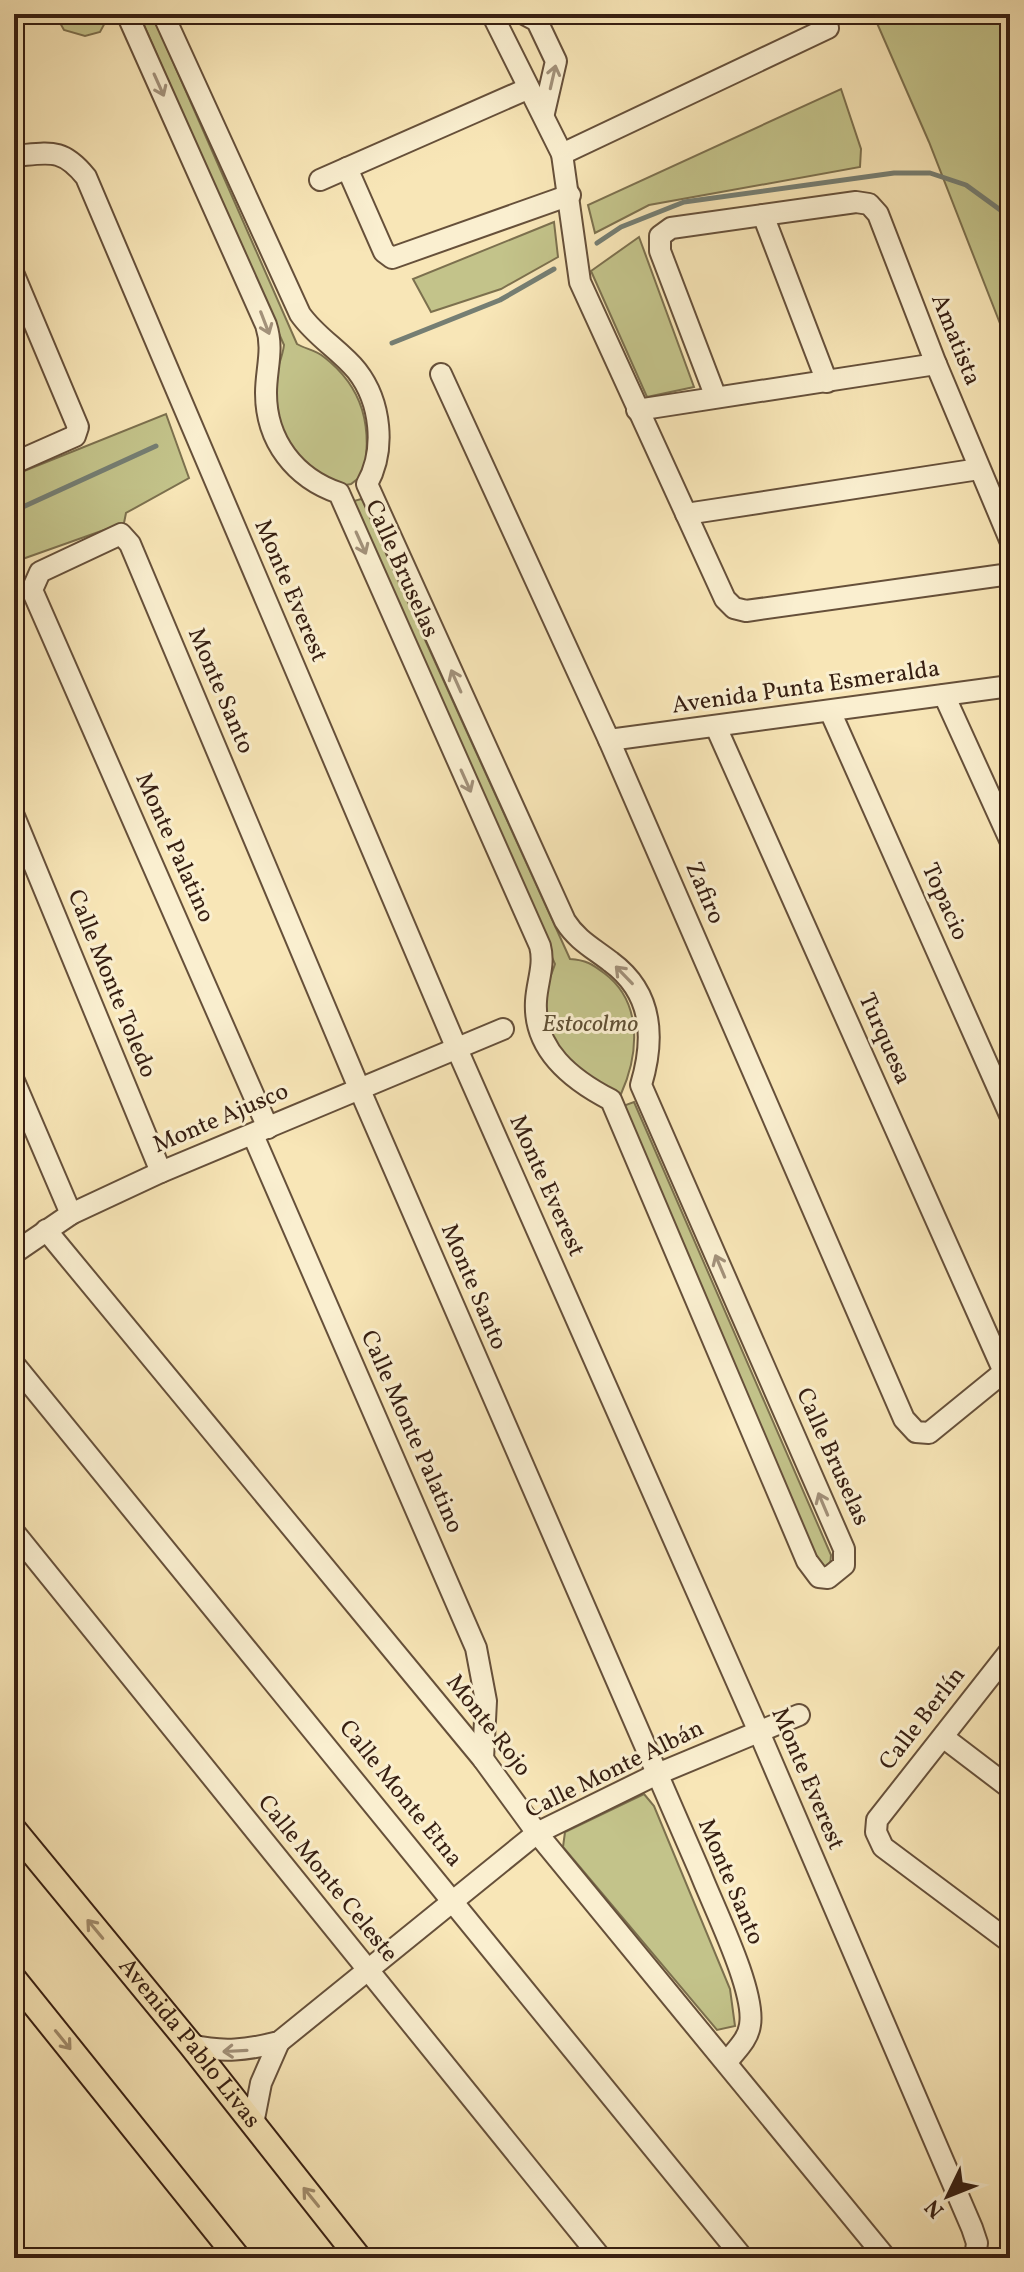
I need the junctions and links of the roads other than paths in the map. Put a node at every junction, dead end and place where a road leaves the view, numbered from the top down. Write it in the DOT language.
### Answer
graph roads {
  1 [pos="127,14"];
  2 [pos="163,14"];
  3 [pos="492,14"];
  4 [pos="524,14"];
  5 [pos="828,28"];
  6 [pos="527,89"];
  7 [pos="544,113"];
  8 [pos="562,154"];
  9 [pos="14,156"];
  10 [pos="347,168"];
  11 [pos="320,180"];
  12 [pos="570,195"];
  13 [pos="763,215"];
  14 [pos="14,275"];
  15 [pos="936,364"];
  16 [pos="441,374"];
  17 [pos="827,382"];
  18 [pos="715,395"];
  19 [pos="637,410"];
  20 [pos="14,463"];
  21 [pos="979,469"];
  22 [pos="367,484"];
  23 [pos="339,493"];
  24 [pos="686,514"];
  25 [pos="1010,540"];
  26 [pos="1010,574"];
  27 [pos="32,590"];
  28 [pos="1010,686"];
  29 [pos="944,695"];
  30 [pos="830,711"];
  31 [pos="716,727"];
  32 [pos="609,740"];
  33 [pos="14,816"];
  34 [pos="1010,840"];
  35 [pos="503,1029"];
  36 [pos="457,1049"];
  37 [pos="14,1081"];
  38 [pos="641,1085"];
  39 [pos="359,1088"];
  40 [pos="611,1100"];
  41 [pos="1010,1115"];
  42 [pos="260,1132"];
  43 [pos="161,1172"];
  44 [pos="71,1214"];
  45 [pos="46,1230"];
  46 [pos="14,1253"];
  47 [pos="14,1364"];
  48 [pos="1007,1370"];
  49 [pos="14,1532"];
  50 [pos="1010,1651"];
  51 [pos="799,1715"];
  52 [pos="759,1732"];
  53 [pos="943,1737"];
  54 [pos="483,1759"];
  55 [pos="655,1775"];
  56 [pos="1010,1788"];
  57 [pos="14,1830"];
  58 [pos="537,1833"];
  59 [pos="453,1900"];
  60 [pos="1010,1942"];
  61 [pos="368,1971"];
  62 [pos="14,1979"];
  63 [pos="279,2042"];
  64 [pos="191,2045"];
  65 [pos="727,2062"];
  66 [pos="253,2124"];
  67 [pos="223,2248"];
  68 [pos="976,2254"];
  69 [pos="238,2258"];
  70 [pos="359,2258"];
  71 [pos="601,2258"];
  72 [pos="743,2258"];
  73 [pos="886,2258"];
  1 -- 23 [label="street, Calle Bruselas, one-way"];
  2 -- 22 [label="street, Calle Bruselas"];
  3 -- 6 [label="street"];
  7 -- 4 [label="street, one-way"];
  5 -- 8 [label="street"];
  6 -- 7 [label="street"];
  6 -- 10 [label="street"];
  7 -- 8 [label="street"];
  8 -- 12 [label="street"];
  9 -- 36 [label="street, Monte Everest"];
  10 -- 11 [label="street"];
  10 -- 12 [label="street"];
  12 -- 19 [label="street"];
  13 -- 15 [label="street, Amatista"];
  13 -- 17 [label="street"];
  13 -- 18 [label="street"];
  14 -- 20 [label="street"];
  15 -- 17 [label="street"];
  15 -- 21 [label="street, Amatista"];
  16 -- 32 [label="street, Zafiro"];
  17 -- 18 [label="street"];
  18 -- 19 [label="street"];
  19 -- 24 [label="street"];
  21 -- 24 [label="street"];
  21 -- 25 [label="street, Amatista"];
  22 -- 23 [label="street"];
  38 -- 22 [label="street, Calle Bruselas, one-way"];
  23 -- 40 [label="street, Calle Bruselas, one-way"];
  24 -- 26 [label="street"];
  27 -- 39 [label="street, Monte Santo"];
  27 -- 42 [label="street, Monte Palatino"];
  28 -- 29 [label="street, Avenida Punta Esmeralda"];
  29 -- 30 [label="street, Avenida Punta Esmeralda"];
  29 -- 34 [label="street"];
  30 -- 31 [label="street, Avenida Punta Esmeralda"];
  30 -- 41 [label="street, Topacio"];
  31 -- 32 [label="street, Avenida Punta Esmeralda"];
  31 -- 48 [label="street, Turquesa"];
  32 -- 48 [label="street, Zafiro"];
  33 -- 43 [label="street, Calle Monte Toledo"];
  35 -- 36 [label="street, Monte Ajusco"];
  36 -- 39 [label="street, Monte Ajusco"];
  36 -- 52 [label="street, Monte Everest"];
  37 -- 44 [label="street"];
  38 -- 40 [label="street"];
  40 -- 38 [label="street, Calle Bruselas, one-way"];
  39 -- 42 [label="street, Monte Ajusco"];
  39 -- 55 [label="street, Monte Santo"];
  42 -- 43 [label="street, Monte Ajusco"];
  42 -- 54 [label="street, Calle Monte Palatino"];
  43 -- 44 [label="street, Monte Ajusco"];
  44 -- 45 [label="street, Monte Ajusco"];
  45 -- 46 [label="street, Monte Ajusco"];
  45 -- 54 [label="street, Monte Rojo"];
  47 -- 59 [label="street, Calle Monte Etna"];
  49 -- 61 [label="street, Calle Monte Celeste"];
  50 -- 53 [label="street, Calle Berlín"];
  51 -- 52 [label="street, Calle Monte Albán"];
  52 -- 55 [label="street, Calle Monte Albán"];
  52 -- 68 [label="street, Monte Everest"];
  53 -- 56 [label="street"];
  53 -- 60 [label="street, Calle Berlín"];
  54 -- 58 [label="street, Monte Rojo"];
  55 -- 58 [label="street, Calle Monte Albán"];
  55 -- 65 [label="street, Monte Santo"];
  64 -- 57 [label="main road, Avenida Pablo Livas, one-way"];
  58 -- 59 [label="street, Calle Monte Albán"];
  58 -- 65 [label="street, Monte Rojo"];
  59 -- 61 [label="street, Calle Monte Albán"];
  59 -- 72 [label="street, Calle Monte Etna"];
  61 -- 63 [label="street, Calle Monte Albán"];
  61 -- 71 [label="street, Calle Monte Celeste"];
  62 -- 67 [label="main road, one-way"];
  63 -- 64 [label="street, Calle Monte Albán, one-way"];
  63 -- 66 [label="street, Calle Monte Albán"];
  64 -- 66 [label="main road, Avenida Pablo Livas"];
  65 -- 73 [label="street, Monte Rojo"];
  70 -- 66 [label="main road, Avenida Pablo Livas, one-way"];
  67 -- 69 [label="main road"];
}
